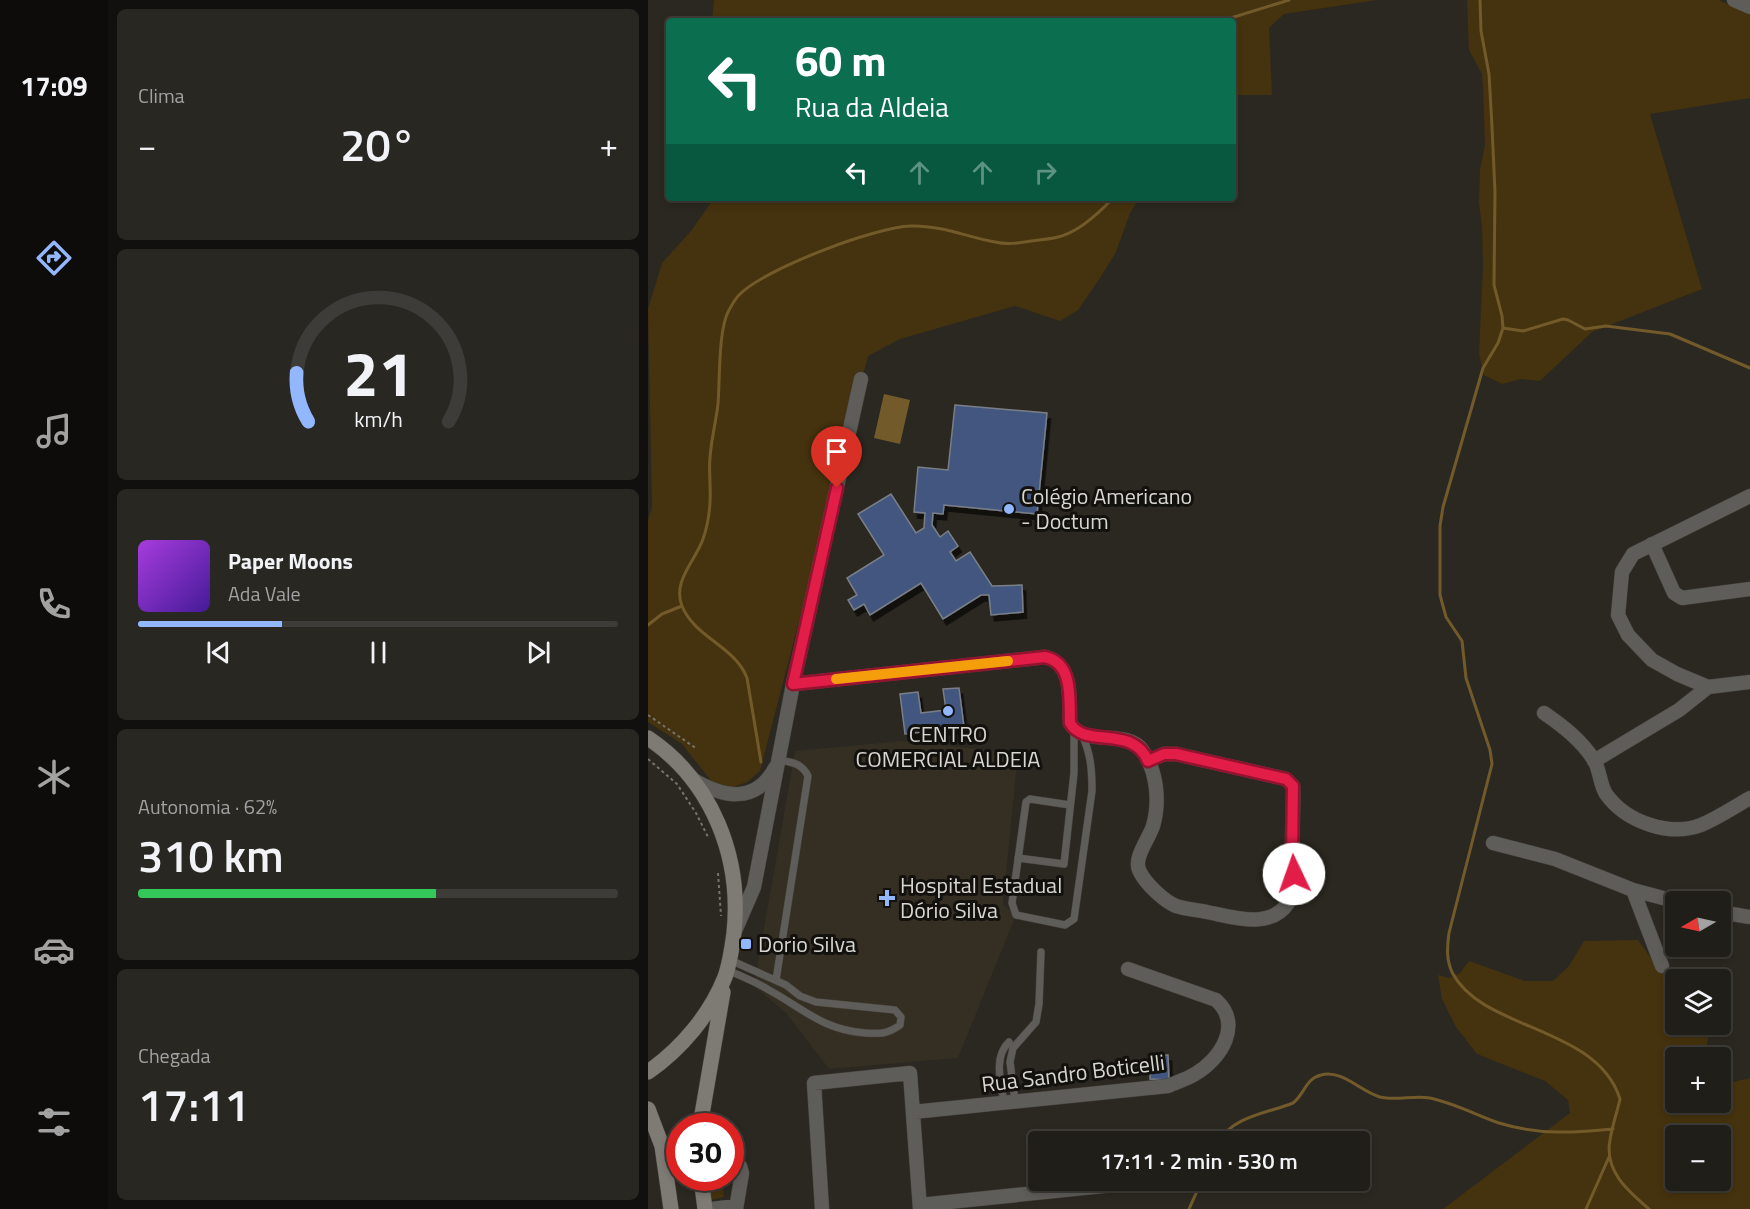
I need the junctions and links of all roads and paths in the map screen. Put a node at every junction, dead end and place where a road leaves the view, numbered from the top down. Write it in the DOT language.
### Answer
graph roads {
  1 [pos="1734,0"];
  2 [pos="1750,8"];
  3 [pos="861,379"];
  4 [pos="1750,496"];
  5 [pos="1652,544"];
  6 [pos="1750,589"];
  7 [pos="1750,682"];
  8 [pos="793,684"];
  9 [pos="1708,687"];
  10 [pos="1544,713"];
  11 [pos="648,715"];
  12 [pos="1078,731"];
  13 [pos="648,738"];
  14 [pos="698,749"];
  15 [pos="648,759"];
  16 [pos="1148,761"];
  17 [pos="1594,761"];
  18 [pos="777,762"];
  19 [pos="692,779"];
  20 [pos="1748,801"];
  21 [pos="1070,805"];
  22 [pos="1493,843"];
  23 [pos="712,847"];
  24 [pos="1018,858"];
  25 [pos="716,864"];
  26 [pos="1633,890"];
  27 [pos="1665,899"];
  28 [pos="1731,914"];
  29 [pos="721,917"];
  30 [pos="1750,918"];
  31 [pos="733,936"];
  32 [pos="1041,952"];
  33 [pos="1662,966"];
  34 [pos="727,969"];
  35 [pos="1128,969"];
  36 [pos="776,980"];
  37 [pos="1008,1042"];
  38 [pos="648,1072"];
  39 [pos="1010,1102"];
  40 [pos="648,1109"];
  41 [pos="913,1112"];
  42 [pos="702,1113"];
  43 [pos="703,1191"];
  44 [pos="738,1191"];
  45 [pos="1088,1191"];
  46 [pos="1021,1202"];
  47 [pos="736,1207"];
  48 [pos="920,1207"];
  49 [pos="671,1209"];
  50 [pos="705,1209"];
  51 [pos="712,1209"];
  52 [pos="822,1209"];
  1 -- 2 [label="street"];
  3 -- 8 [label="street"];
  4 -- 5 [label="street"];
  5 -- 6 [label="street"];
  5 -- 9 [label="street"];
  7 -- 9 [label="street"];
  8 -- 12 [label="street"];
  8 -- 18 [label="street"];
  9 -- 17 [label="street"];
  10 -- 17 [label="street"];
  11 -- 14 [label="path"];
  12 -- 16 [label="street"];
  12 -- 21 [label="lane"];
  12 -- 24 [label="lane"];
  13 -- 19 [label="main road"];
  15 -- 23 [label="path"];
  16 -- 16 [label="street"];
  17 -- 20 [label="street"];
  18 -- 19 [label="street"];
  18 -- 31 [label="street"];
  18 -- 36 [label="lane"];
  19 -- 31 [label="main road"];
  21 -- 24 [label="lane"];
  21 -- 24 [label="lane"];
  22 -- 26 [label="street"];
  25 -- 29 [label="path"];
  26 -- 27 [label="street"];
  26 -- 33 [label="street"];
  28 -- 30 [label="street"];
  31 -- 34 [label="main road"];
  32 -- 39 [label="lane"];
  34 -- 36 [label="lane"];
  34 -- 36 [label="lane"];
  34 -- 38 [label="main road"];
  34 -- 42 [label="main road"];
  35 -- 39 [label="street, Rua Sandro Boticelli"];
  37 -- 39 [label="lane"];
  39 -- 41 [label="street, Rua Sandro Boticelli"];
  40 -- 49 [label="main road"];
  41 -- 48 [label="street"];
  41 -- 52 [label="street"];
  43 -- 50 [label="main road"];
  44 -- 47 [label="street"];
  45 -- 46 [label="street"];
  46 -- 48 [label="street"];
  47 -- 51 [label="street"];
}
